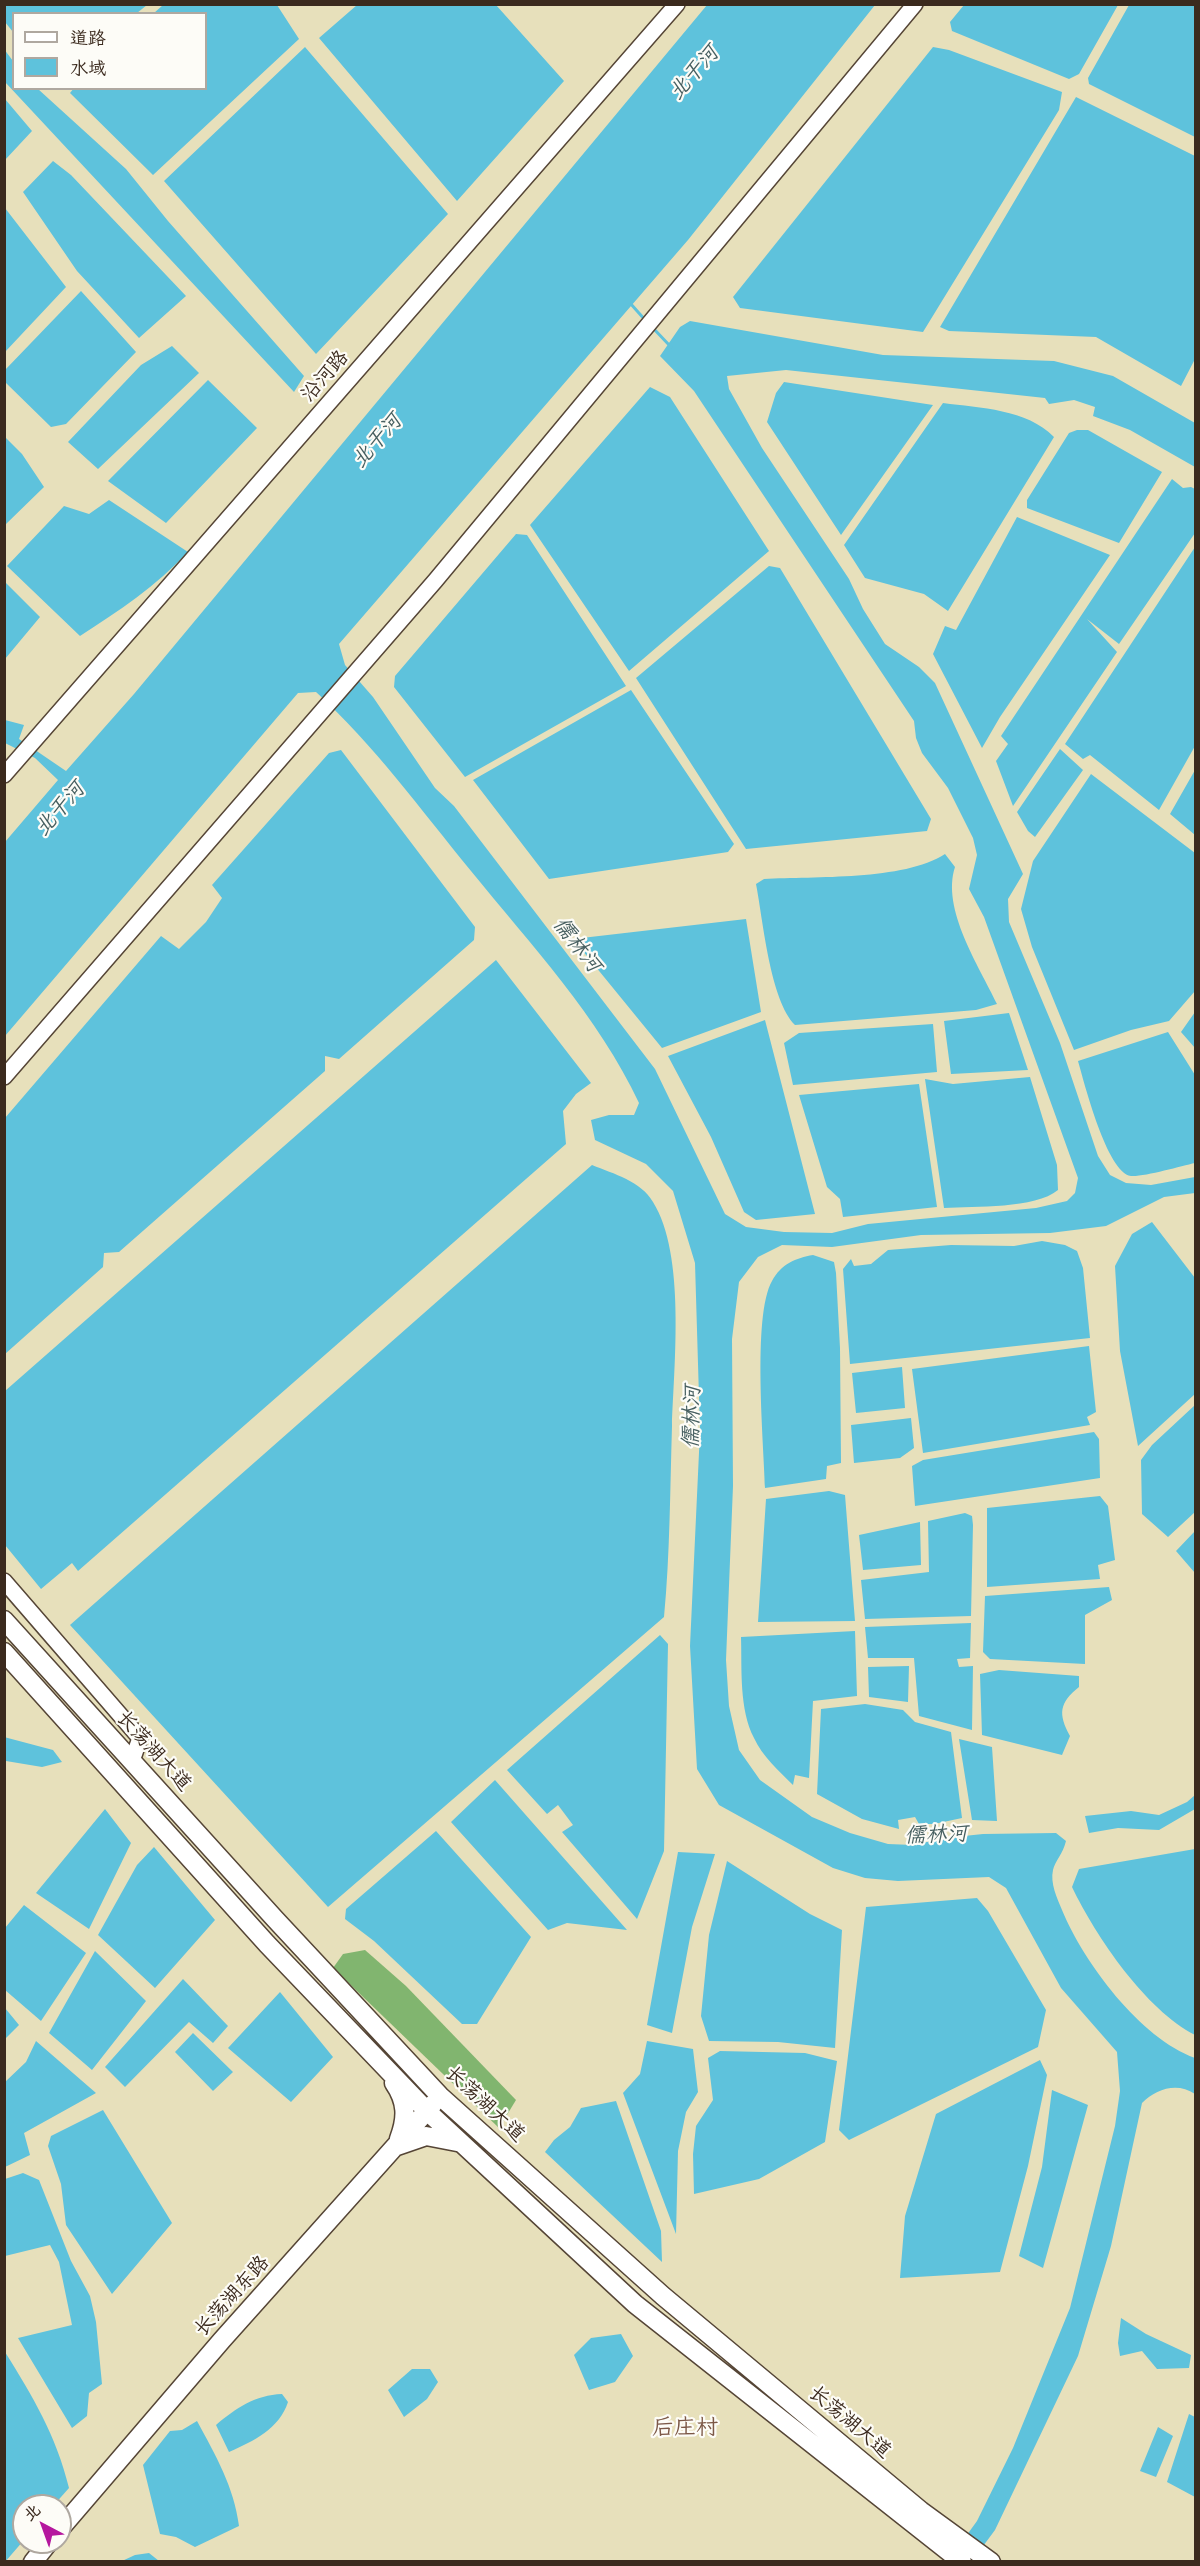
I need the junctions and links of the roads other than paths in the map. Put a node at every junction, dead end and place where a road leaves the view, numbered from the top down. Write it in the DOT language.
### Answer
graph roads {
  1 [pos="677,4"];
  2 [pos="915,4"];
  3 [pos="4,775"];
  4 [pos="4,1077"];
  5 [pos="4,1581"];
  6 [pos="4,1620"];
  7 [pos="4,1652"];
  8 [pos="132,1761"];
  9 [pos="379,2059"];
  10 [pos="440,2096"];
  11 [pos="427,2111"];
  12 [pos="461,2143"];
  13 [pos="395,2146"];
  14 [pos="72,2515"];
  15 [pos="962,2562"];
  16 [pos="991,2562"];
  1 -- 3 [label="street, 沿河路"];
  2 -- 4 [label="street"];
  5 -- 8 [label="street"];
  6 -- 8 [label="main road, 长荡湖大道"];
  7 -- 9 [label="main road, 长荡湖大道"];
  8 -- 10 [label="main road, 长荡湖大道"];
  9 -- 11 [label="main road, 长荡湖大道"];
  9 -- 13 [label="main road"];
  10 -- 11 [label="main road, 长荡湖东路"];
  10 -- 16 [label="main road, 长荡湖大道"];
  11 -- 12 [label="main road, 长荡湖大道"];
  11 -- 13 [label="main road, 长荡湖东路"];
  12 -- 13 [label="main road"];
  12 -- 15 [label="main road, 长荡湖大道"];
  13 -- 14 [label="main road, 长荡湖东路"];
}
